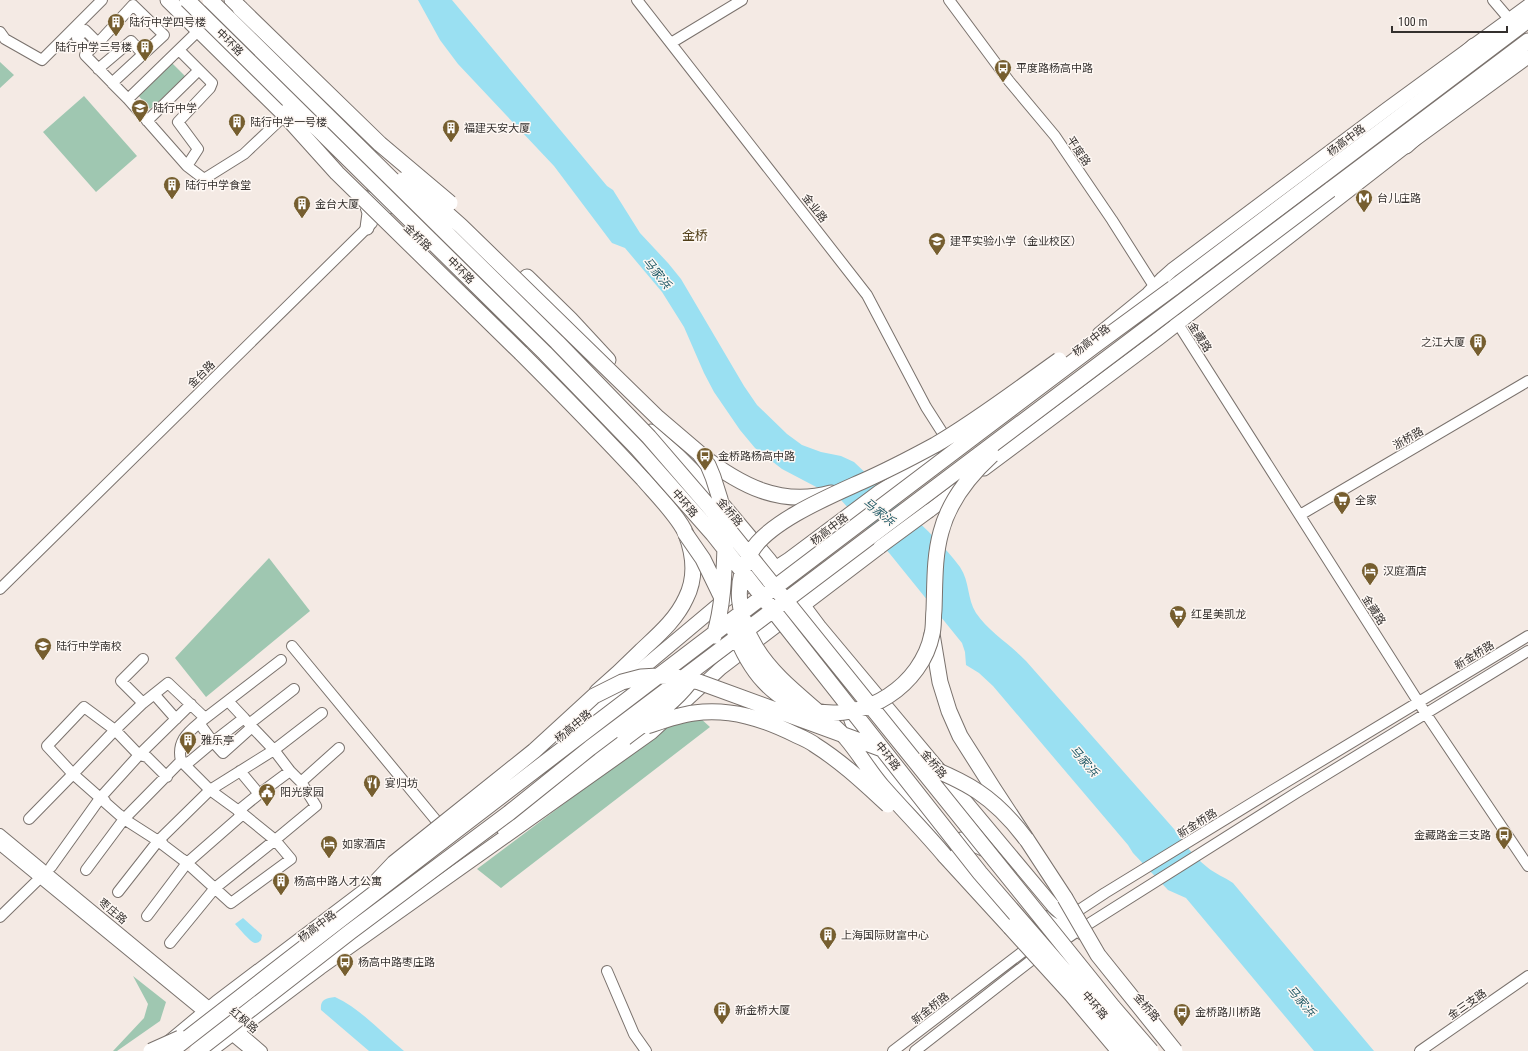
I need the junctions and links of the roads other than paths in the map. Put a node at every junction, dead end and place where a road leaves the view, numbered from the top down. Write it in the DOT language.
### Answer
graph roads {
  1 [pos="102,0"];
  2 [pos="162,0"];
  3 [pos="168,0"];
  4 [pos="182,0"];
  5 [pos="187,0"];
  6 [pos="210,0"];
  7 [pos="637,0"];
  8 [pos="742,0"];
  9 [pos="949,0"];
  10 [pos="1493,0"];
  11 [pos="238,3"];
  12 [pos="1528,6"];
  13 [pos="1506,16"];
  14 [pos="1528,20"];
  15 [pos="196,34"];
  16 [pos="2,38"];
  17 [pos="1528,40"];
  18 [pos="98,43"];
  19 [pos="671,43"];
  20 [pos="1474,46"];
  21 [pos="178,50"];
  22 [pos="89,51"];
  23 [pos="143,54"];
  24 [pos="1528,57"];
  25 [pos="98,69"];
  26 [pos="199,70"];
  27 [pos="1483,74"];
  28 [pos="112,83"];
  29 [pos="128,100"];
  30 [pos="282,115"];
  31 [pos="147,121"];
  32 [pos="315,134"];
  33 [pos="1376,135"];
  34 [pos="1406,146"];
  35 [pos="360,148"];
  36 [pos="186,166"];
  37 [pos="420,176"];
  38 [pos="405,190"];
  39 [pos="364,198"];
  40 [pos="388,207"];
  41 [pos="368,228"];
  42 [pos="1154,287"];
  43 [pos="1173,288"];
  44 [pos="528,308"];
  45 [pos="1177,324"];
  46 [pos="530,338"];
  47 [pos="1126,344"];
  48 [pos="1528,381"];
  49 [pos="951,447"];
  50 [pos="699,453"];
  51 [pos="693,469"];
  52 [pos="656,479"];
  53 [pos="691,486"];
  54 [pos="842,490"];
  55 [pos="1300,515"];
  56 [pos="685,532"];
  57 [pos="776,568"];
  58 [pos="760,578"];
  59 [pos="749,586"];
  60 [pos="0,589"];
  61 [pos="804,605"];
  62 [pos="790,615"];
  63 [pos="778,625"];
  64 [pos="932,634"];
  65 [pos="1528,636"];
  66 [pos="292,646"];
  67 [pos="1528,652"];
  68 [pos="143,659"];
  69 [pos="281,660"];
  70 [pos="294,689"];
  71 [pos="154,694"];
  72 [pos="594,696"];
  73 [pos="228,701"];
  74 [pos="1419,702"];
  75 [pos="143,703"];
  76 [pos="191,704"];
  77 [pos="884,704"];
  78 [pos="848,712"];
  79 [pos="322,713"];
  80 [pos="1426,714"];
  81 [pos="176,718"];
  82 [pos="199,723"];
  83 [pos="248,723"];
  84 [pos="115,730"];
  85 [pos="625,738"];
  86 [pos="213,742"];
  87 [pos="339,748"];
  88 [pos="274,750"];
  89 [pos="139,755"];
  90 [pos="182,761"];
  91 [pos="240,771"];
  92 [pos="290,771"];
  93 [pos="73,774"];
  94 [pos="167,776"];
  95 [pos="301,782"];
  96 [pos="210,790"];
  97 [pos="259,794"];
  98 [pos="101,797"];
  99 [pos="243,814"];
  100 [pos="29,819"];
  101 [pos="124,819"];
  102 [pos="444,830"];
  103 [pos="0,834"];
  104 [pos="961,839"];
  105 [pos="1026,839"];
  106 [pos="275,840"];
  107 [pos="158,841"];
  108 [pos="0,845"];
  109 [pos="945,856"];
  110 [pos="187,863"];
  111 [pos="1528,866"];
  112 [pos="86,870"];
  113 [pos="46,872"];
  114 [pos="992,887"];
  115 [pos="215,888"];
  116 [pos="118,892"];
  117 [pos="147,916"];
  118 [pos="0,917"];
  119 [pos="1062,922"];
  120 [pos="336,923"];
  121 [pos="1079,930"];
  122 [pos="350,932"];
  123 [pos="1042,936"];
  124 [pos="170,943"];
  125 [pos="1032,944"];
  126 [pos="1051,950"];
  127 [pos="607,971"];
  128 [pos="1528,976"];
  129 [pos="1071,994"];
  130 [pos="208,1011"];
  131 [pos="199,1029"];
  132 [pos="230,1033"];
  133 [pos="151,1051"];
  134 [pos="159,1051"];
  135 [pos="171,1051"];
  136 [pos="197,1051"];
  137 [pos="210,1051"];
  138 [pos="251,1051"];
  139 [pos="262,1051"];
  140 [pos="646,1051"];
  141 [pos="893,1051"];
  142 [pos="915,1051"];
  143 [pos="1119,1051"];
  144 [pos="1128,1051"];
  145 [pos="1134,1051"];
  146 [pos="1151,1051"];
  147 [pos="1175,1051"];
  148 [pos="1184,1051"];
  149 [pos="1420,1051"];
  1 -- 16 [label="street"];
  2 -- 15 [label="main road, 金桥路"];
  3 -- 30 [label="highway"];
  4 -- 32 [label="main road, 金桥路"];
  5 -- 46 [label="highway, 中环路, bridge"];
  6 -- 35 [label="highway, 中环路, bridge"];
  6 -- 38 [label="main road, 金桥路"];
  7 -- 19 [label="street, 金业路"];
  8 -- 19 [label="street"];
  9 -- 42 [label="street, 平度路"];
  10 -- 13 [label="street"];
  11 -- 37 [label="main road, 金桥路"];
  11 -- 53 [label="highway, bridge"];
  12 -- 13 [label="main road, 杨高中路"];
  13 -- 20 [label="main road, 杨高中路"];
  14 -- 33 [label="highway, 杨高中路"];
  15 -- 21 [label="street"];
  15 -- 30 [label="main road, 金桥路"];
  17 -- 27 [label="highway"];
  18 -- 22 [label="street"];
  18 -- 22 [label="street"];
  18 -- 23 [label="street"];
  19 -- 49 [label="street, 金业路"];
  20 -- 33 [label="highway"];
  20 -- 42 [label="main road, 杨高中路"];
  21 -- 26 [label="street"];
  21 -- 29 [label="street"];
  22 -- 25 [label="street"];
  23 -- 25 [label="street"];
  23 -- 28 [label="street"];
  24 -- 34 [label="main road"];
  25 -- 28 [label="street"];
  26 -- 31 [label="street"];
  26 -- 36 [label="street"];
  27 -- 34 [label="highway"];
  27 -- 47 [label="highway, bridge"];
  28 -- 29 [label="street"];
  29 -- 31 [label="street"];
  30 -- 32 [label="main road"];
  30 -- 36 [label="street"];
  30 -- 39 [label="main road, 金桥路"];
  30 -- 46 [label="highway, bridge"];
  30 -- 56 [label="highway, bridge"];
  31 -- 36 [label="street"];
  32 -- 40 [label="main road, 金桥路"];
  33 -- 43 [label="highway, 杨高中路"];
  34 -- 45 [label="main road"];
  35 -- 50 [label="highway, bridge"];
  35 -- 53 [label="highway, 中环路, bridge"];
  37 -- 38 [label="street, 金台路"];
  37 -- 51 [label="main road, 金桥路"];
  38 -- 40 [label="street, 金台路"];
  38 -- 44 [label="main road, 金桥路"];
  39 -- 40 [label="main road, 金桥路"];
  39 -- 41 [label="main road"];
  40 -- 41 [label="street, 金台路"];
  40 -- 44 [label="main road"];
  40 -- 52 [label="main road, 金桥路"];
  41 -- 60 [label="street, 金台路"];
  42 -- 45 [label="street, 平度路"];
  42 -- 49 [label="main road, 杨高中路"];
  43 -- 54 [label="highway, bridge"];
  43 -- 120 [label="highway, 杨高中路, bridge"];
  44 -- 51 [label="main road, 金桥路"];
  45 -- 55 [label="street, 金藏路"];
  45 -- 61 [label="main road, bridge"];
  46 -- 114 [label="highway, 中环路, bridge"];
  47 -- 64 [label="highway, bridge"];
  47 -- 122 [label="highway, bridge"];
  48 -- 55 [label="street, 浙桥路"];
  49 -- 57 [label="main road, 杨高中路"];
  50 -- 54 [label="highway, bridge"];
  50 -- 85 [label="highway, bridge"];
  51 -- 57 [label="main road, 金桥路"];
  52 -- 58 [label="main road"];
  52 -- 59 [label="main road, 金桥路"];
  53 -- 146 [label="highway, 中环路, bridge"];
  54 -- 109 [label="highway, bridge"];
  55 -- 74 [label="street, 金藏路"];
  56 -- 64 [label="highway, bridge"];
  56 -- 72 [label="highway, bridge"];
  57 -- 58 [label="main road, 杨高中路"];
  57 -- 61 [label="main road, 金桥路"];
  58 -- 59 [label="main road, 杨高中路"];
  58 -- 61 [label="main road"];
  59 -- 62 [label="main road"];
  59 -- 63 [label="main road, 金桥路"];
  59 -- 102 [label="main road, 杨高中路"];
  61 -- 62 [label="main road"];
  61 -- 77 [label="main road, 金桥路"];
  62 -- 63 [label="main road"];
  62 -- 77 [label="main road"];
  63 -- 78 [label="main road, 金桥路"];
  63 -- 132 [label="main road"];
  64 -- 105 [label="highway, bridge"];
  65 -- 74 [label="street, 新金桥路"];
  66 -- 102 [label="street"];
  67 -- 80 [label="street"];
  68 -- 75 [label="street"];
  69 -- 73 [label="street"];
  70 -- 83 [label="street"];
  71 -- 75 [label="street"];
  71 -- 76 [label="street"];
  71 -- 81 [label="street"];
  72 -- 105 [label="highway, bridge"];
  72 -- 120 [label="highway, bridge"];
  73 -- 82 [label="street"];
  73 -- 83 [label="street"];
  74 -- 80 [label="street, 金藏路"];
  74 -- 119 [label="street, 新金桥路"];
  75 -- 84 [label="street"];
  76 -- 81 [label="street"];
  76 -- 82 [label="street"];
  77 -- 119 [label="main road, 金桥路"];
  78 -- 104 [label="main road, 金桥路"];
  78 -- 125 [label="main road, 金桥路"];
  79 -- 88 [label="street"];
  80 -- 111 [label="street, 金藏路"];
  80 -- 121 [label="street"];
  81 -- 89 [label="street"];
  82 -- 86 [label="street"];
  82 -- 90 [label="street"];
  83 -- 86 [label="street"];
  83 -- 86 [label="street"];
  83 -- 88 [label="street"];
  84 -- 89 [label="street"];
  84 -- 93 [label="street"];
  84 -- 93 [label="street"];
  85 -- 109 [label="highway, bridge"];
  85 -- 122 [label="highway, bridge"];
  86 -- 90 [label="street"];
  87 -- 95 [label="street"];
  88 -- 91 [label="street"];
  88 -- 92 [label="street"];
  89 -- 94 [label="street"];
  89 -- 98 [label="street"];
  90 -- 94 [label="street"];
  90 -- 96 [label="street"];
  91 -- 96 [label="street"];
  91 -- 97 [label="street"];
  92 -- 95 [label="street"];
  92 -- 97 [label="street"];
  93 -- 98 [label="street"];
  93 -- 100 [label="street"];
  94 -- 101 [label="street"];
  95 -- 106 [label="street"];
  96 -- 99 [label="street"];
  96 -- 107 [label="street"];
  97 -- 99 [label="street"];
  98 -- 101 [label="street"];
  98 -- 113 [label="street"];
  99 -- 106 [label="street"];
  99 -- 110 [label="street"];
  101 -- 107 [label="street"];
  101 -- 112 [label="street"];
  102 -- 130 [label="main road, 杨高中路"];
  103 -- 113 [label="street, 枣庄路"];
  104 -- 119 [label="main road"];
  104 -- 123 [label="main road, 金桥路"];
  105 -- 147 [label="highway, bridge"];
  106 -- 115 [label="street"];
  106 -- 115 [label="street"];
  107 -- 110 [label="street"];
  107 -- 116 [label="street"];
  108 -- 113 [label="street, 枣庄路"];
  109 -- 129 [label="highway, bridge"];
  110 -- 115 [label="street"];
  110 -- 117 [label="street"];
  113 -- 118 [label="street"];
  113 -- 130 [label="street, 枣庄路"];
  114 -- 129 [label="highway, bridge"];
  114 -- 145 [label="highway, 中环路, bridge"];
  115 -- 124 [label="street"];
  119 -- 121 [label="main road"];
  119 -- 123 [label="street, 新金桥路"];
  120 -- 131 [label="highway, 杨高中路, bridge"];
  121 -- 126 [label="street"];
  121 -- 148 [label="main road, 金桥路"];
  122 -- 132 [label="highway, bridge"];
  123 -- 125 [label="street, 新金桥路"];
  123 -- 126 [label="main road, 金桥路"];
  125 -- 126 [label="main road"];
  125 -- 141 [label="street, 新金桥路"];
  126 -- 142 [label="street"];
  126 -- 144 [label="main road, 金桥路"];
  127 -- 140 [label="street"];
  128 -- 149 [label="street, 金三支路"];
  129 -- 143 [label="highway, bridge"];
  130 -- 132 [label="street, 红枫路"];
  130 -- 134 [label="main road, 杨高中路"];
  131 -- 133 [label="highway, bridge"];
  131 -- 135 [label="highway, 杨高中路, bridge"];
  132 -- 136 [label="highway, bridge"];
  132 -- 137 [label="highway"];
  132 -- 138 [label="street, 红枫路"];
  132 -- 139 [label="street, 红枫路"];
}
